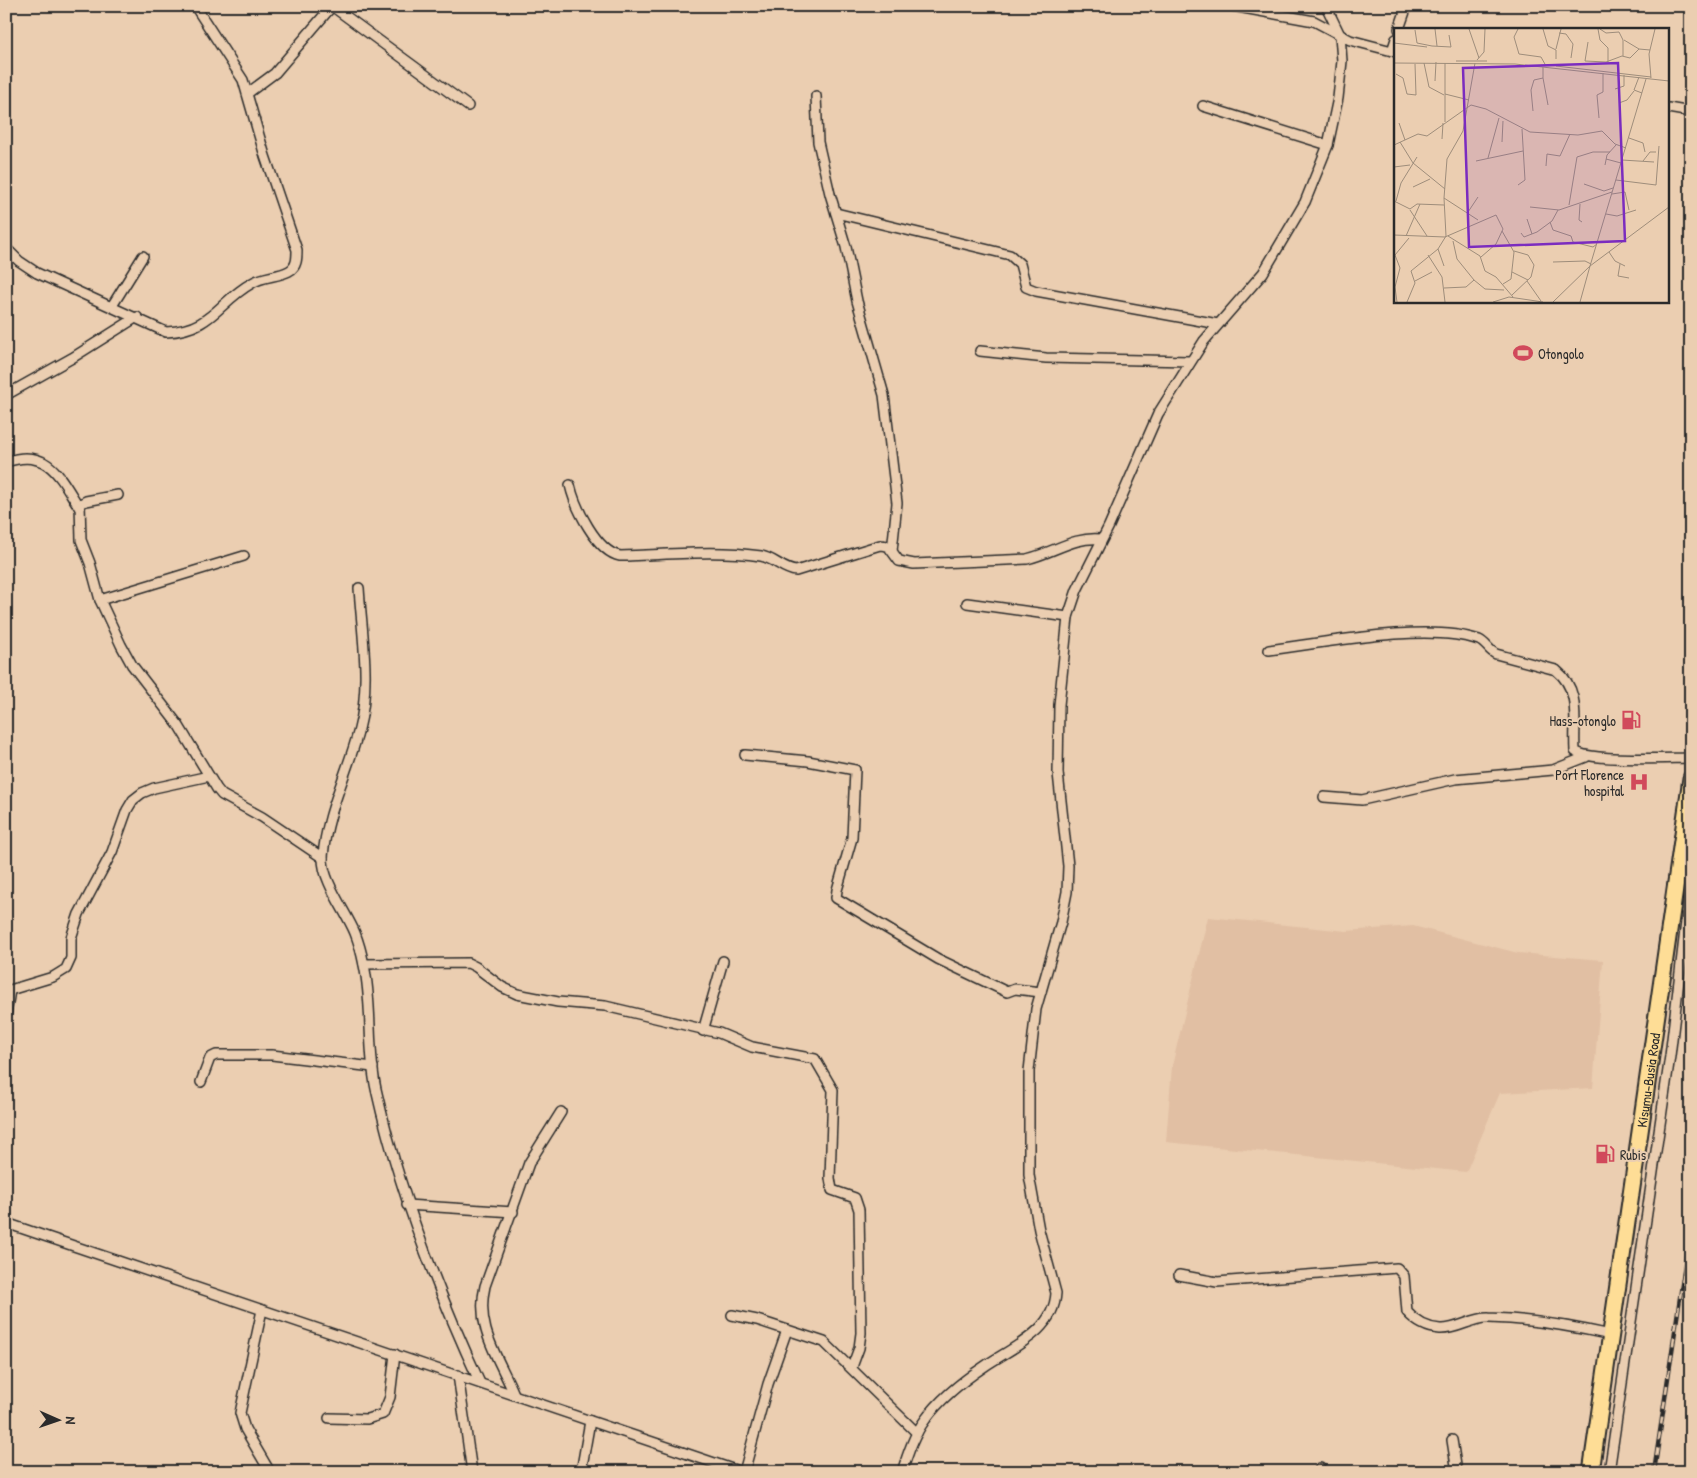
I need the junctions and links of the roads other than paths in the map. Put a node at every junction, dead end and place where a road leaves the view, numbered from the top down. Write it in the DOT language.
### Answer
graph roads {
  1 [pos="195,6"];
  2 [pos="332,6"];
  3 [pos="1232,6"];
  4 [pos="1326,6"];
  5 [pos="1407,6"];
  6 [pos="1400,28"];
  7 [pos="1340,35"];
  8 [pos="1394,52"];
  9 [pos="248,93"];
  10 [pos="816,96"];
  11 [pos="468,106"];
  12 [pos="1203,106"];
  13 [pos="1670,108"];
  14 [pos="1691,112"];
  15 [pos="1328,145"];
  16 [pos="836,213"];
  17 [pos="6,248"];
  18 [pos="143,256"];
  19 [pos="112,306"];
  20 [pos="136,317"];
  21 [pos="1218,324"];
  22 [pos="980,352"];
  23 [pos="1190,361"];
  24 [pos="6,395"];
  25 [pos="6,462"];
  26 [pos="570,485"];
  27 [pos="118,495"];
  28 [pos="79,507"];
  29 [pos="1101,538"];
  30 [pos="892,551"];
  31 [pos="244,556"];
  32 [pos="359,588"];
  33 [pos="100,600"];
  34 [pos="967,603"];
  35 [pos="1068,617"];
  36 [pos="1269,650"];
  37 [pos="745,755"];
  38 [pos="1586,756"];
  39 [pos="1691,758"];
  40 [pos="209,776"];
  41 [pos="1690,785"];
  42 [pos="1324,797"];
  43 [pos="323,858"];
  44 [pos="1691,880"];
  45 [pos="723,961"];
  46 [pos="364,964"];
  47 [pos="1041,992"];
  48 [pos="6,1015"];
  49 [pos="703,1031"];
  50 [pos="373,1066"];
  51 [pos="6,1068"];
  52 [pos="6,1076"];
  53 [pos="201,1082"];
  54 [pos="561,1112"];
  55 [pos="407,1205"];
  56 [pos="513,1212"];
  57 [pos="6,1223"];
  58 [pos="1179,1274"];
  59 [pos="262,1310"];
  60 [pos="732,1315"];
  61 [pos="787,1330"];
  62 [pos="1611,1335"];
  63 [pos="395,1354"];
  64 [pos="852,1367"];
  65 [pos="458,1375"];
  66 [pos="480,1382"];
  67 [pos="514,1394"];
  68 [pos="329,1418"];
  69 [pos="590,1421"];
  70 [pos="917,1433"];
  71 [pos="1452,1440"];
  72 [pos="270,1472"];
  73 [pos="472,1472"];
  74 [pos="581,1472"];
  75 [pos="743,1472"];
  76 [pos="902,1472"];
  77 [pos="1457,1472"];
  78 [pos="1591,1472"];
  79 [pos="1609,1472"];
  1 -- 9 [label="street"];
  2 -- 9 [label="street"];
  2 -- 11 [label="street"];
  3 -- 7 [label="street"];
  4 -- 7 [label="street"];
  5 -- 6 [label="street"];
  7 -- 8 [label="street"];
  7 -- 15 [label="street"];
  9 -- 20 [label="street"];
  10 -- 16 [label="street"];
  12 -- 15 [label="street"];
  13 -- 14 [label="street"];
  15 -- 21 [label="street"];
  16 -- 21 [label="street"];
  16 -- 30 [label="street"];
  17 -- 19 [label="street"];
  18 -- 19 [label="street"];
  19 -- 20 [label="street"];
  20 -- 24 [label="street"];
  21 -- 23 [label="street"];
  22 -- 23 [label="street"];
  23 -- 29 [label="street"];
  25 -- 28 [label="street"];
  26 -- 30 [label="street"];
  27 -- 28 [label="street"];
  28 -- 33 [label="street"];
  29 -- 30 [label="street"];
  29 -- 35 [label="street"];
  31 -- 33 [label="street"];
  32 -- 43 [label="street"];
  33 -- 40 [label="street"];
  34 -- 35 [label="street"];
  35 -- 47 [label="street"];
  36 -- 38 [label="street"];
  37 -- 47 [label="street"];
  38 -- 39 [label="street"];
  38 -- 42 [label="street"];
  40 -- 43 [label="street"];
  40 -- 48 [label="street"];
  41 -- 62 [label="highway, Kisumu-Busia Road"];
  43 -- 46 [label="street"];
  44 -- 79 [label="street"];
  45 -- 49 [label="street"];
  46 -- 49 [label="street"];
  46 -- 50 [label="street"];
  47 -- 70 [label="street"];
  49 -- 64 [label="street"];
  50 -- 53 [label="street"];
  50 -- 55 [label="street"];
  51 -- 52 [label="street"];
  54 -- 56 [label="street"];
  55 -- 56 [label="street"];
  55 -- 66 [label="street"];
  56 -- 67 [label="street"];
  57 -- 59 [label="street"];
  58 -- 62 [label="street"];
  59 -- 63 [label="street"];
  59 -- 72 [label="street"];
  60 -- 61 [label="street"];
  61 -- 64 [label="street"];
  61 -- 75 [label="street"];
  62 -- 78 [label="highway, Kisumu-Busia Road"];
  63 -- 65 [label="street"];
  63 -- 68 [label="street"];
  64 -- 70 [label="street"];
  65 -- 66 [label="street"];
  65 -- 73 [label="street"];
  66 -- 67 [label="street"];
  67 -- 69 [label="street"];
  69 -- 74 [label="street"];
  69 -- 75 [label="street"];
  70 -- 76 [label="street"];
  71 -- 77 [label="street"];
}
